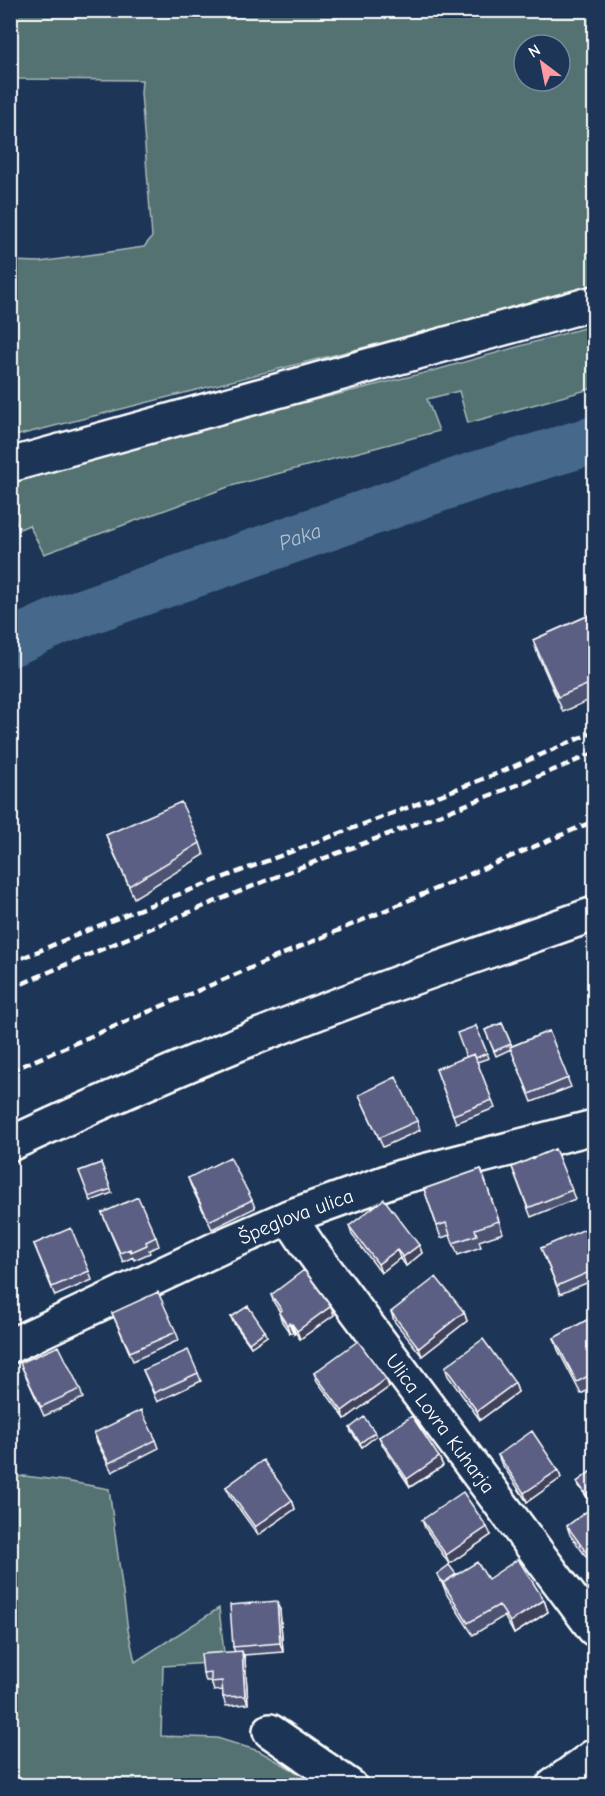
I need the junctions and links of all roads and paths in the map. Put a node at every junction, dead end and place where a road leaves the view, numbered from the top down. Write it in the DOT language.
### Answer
graph roads {
  1 [pos="594,303"];
  2 [pos="10,465"];
  3 [pos="594,914"];
  4 [pos="592,1135"];
  5 [pos="10,1144"];
  6 [pos="290,1217"];
  7 [pos="10,1346"];
  8 [pos="594,1629"];
  9 [pos="270,1731"];
  10 [pos="594,1756"];
  11 [pos="351,1785"];
  12 [pos="553,1785"];
  1 -- 2 [label="street"];
  3 -- 5 [label="street"];
  4 -- 6 [label="street, Špeglova ulica"];
  6 -- 7 [label="street, Špeglova ulica"];
  6 -- 8 [label="street, Ulica Lovra Kuharja"];
  9 -- 11 [label="street"];
  10 -- 12 [label="street"];
}
